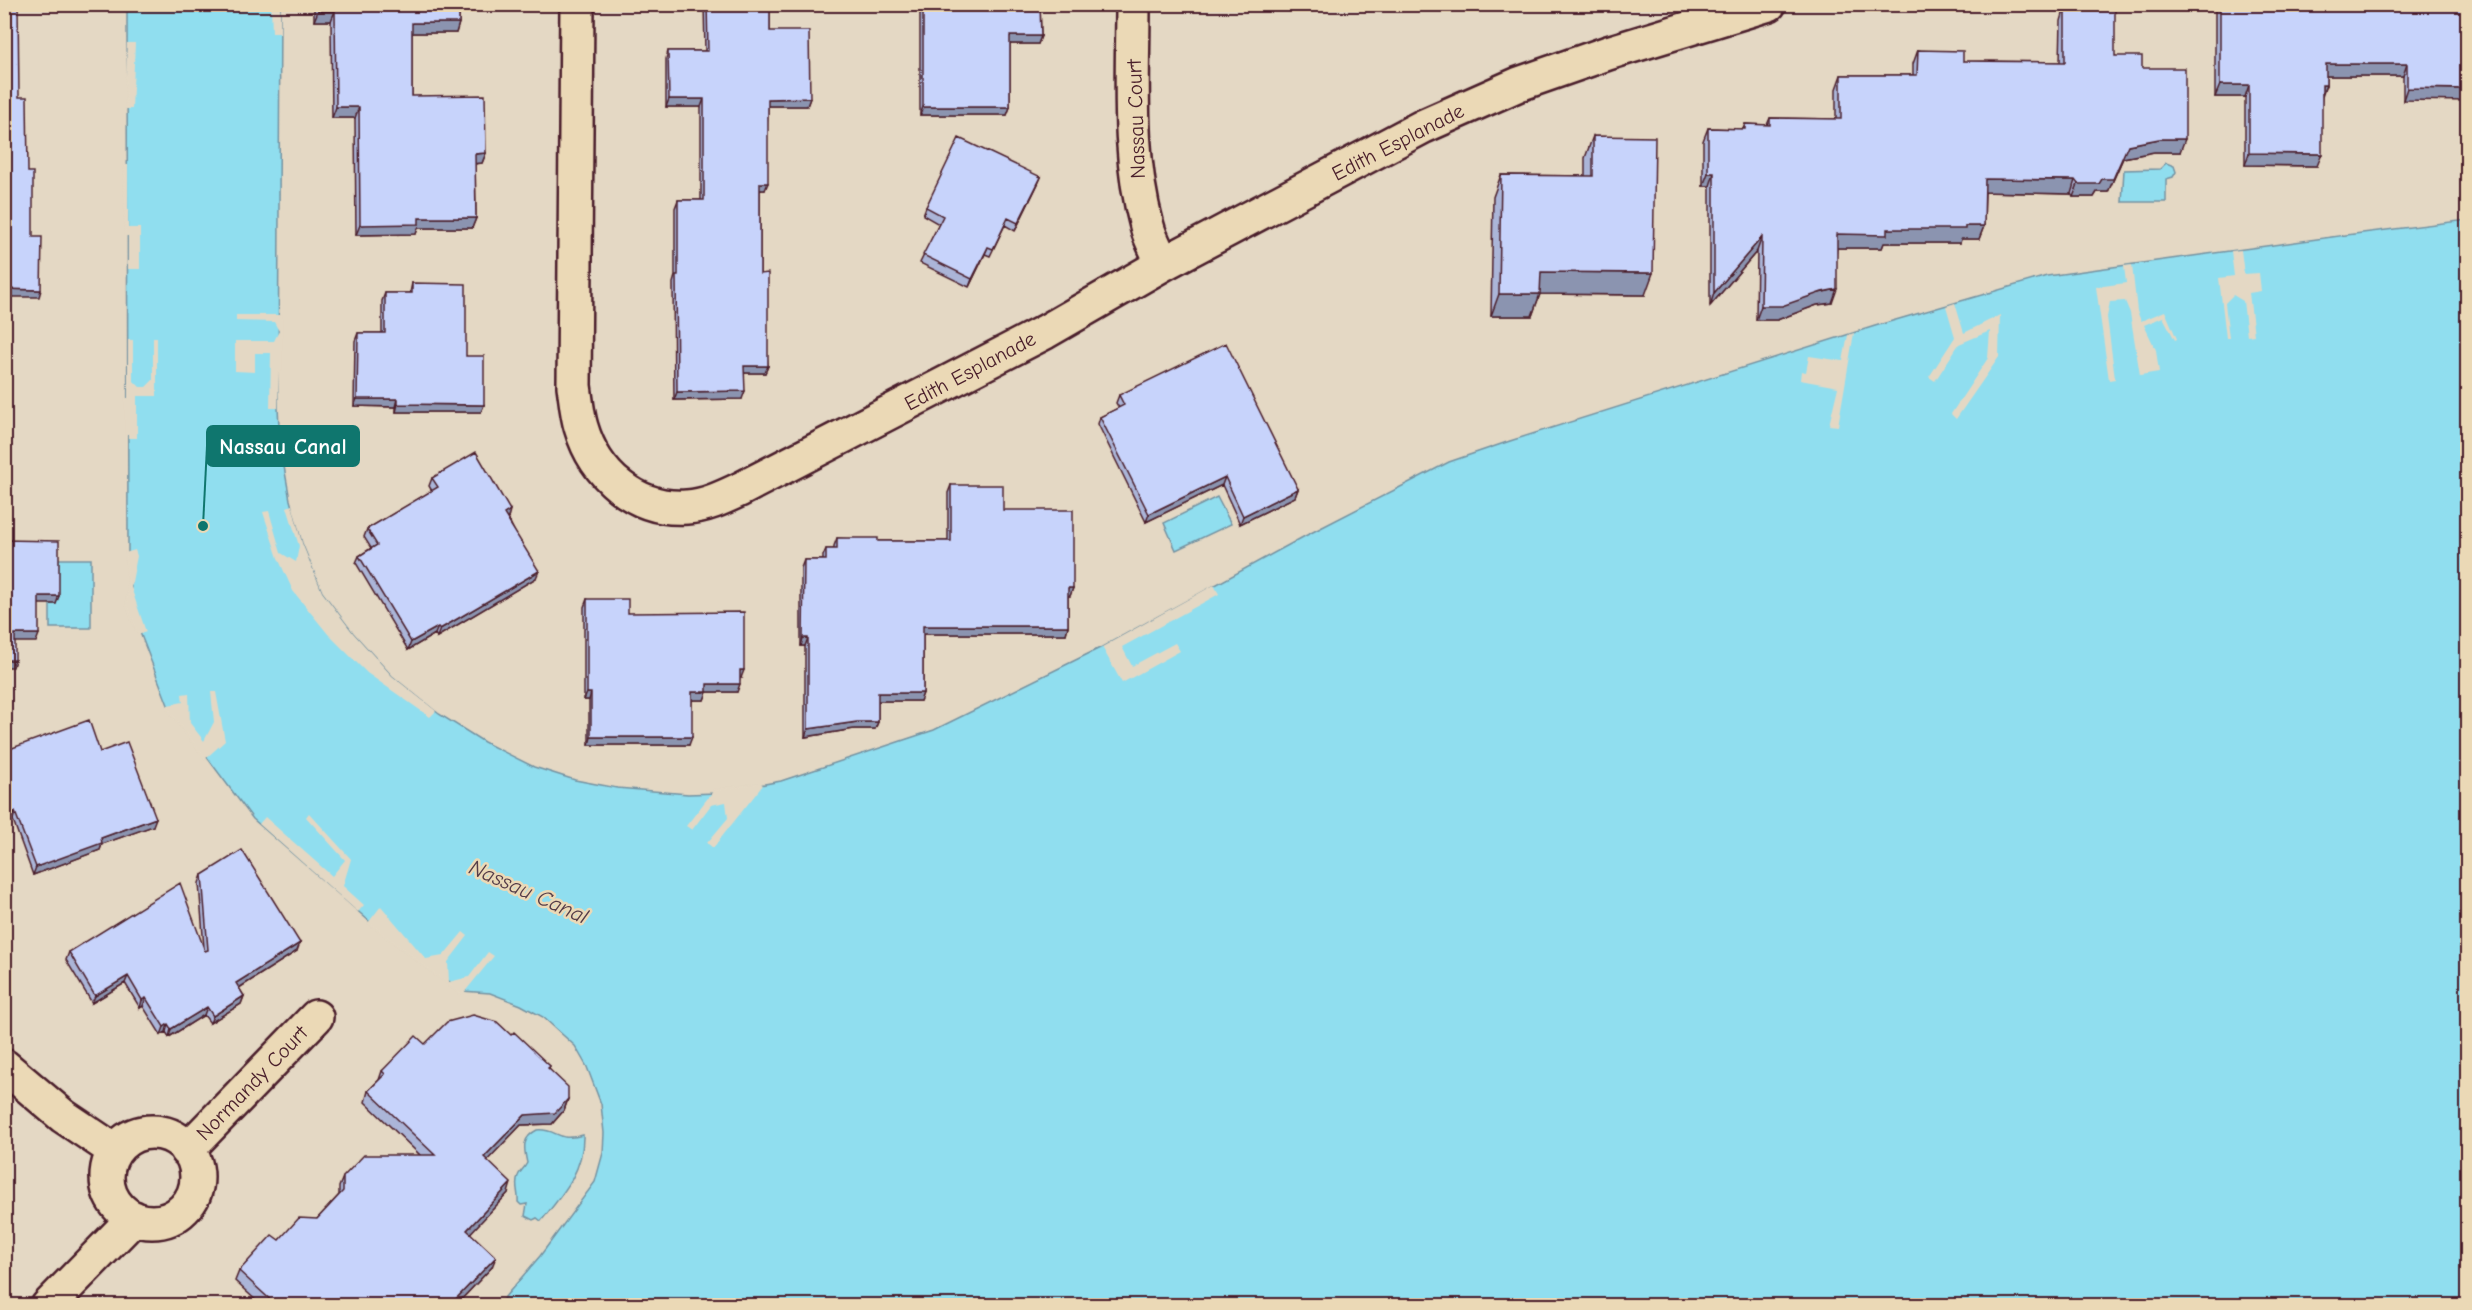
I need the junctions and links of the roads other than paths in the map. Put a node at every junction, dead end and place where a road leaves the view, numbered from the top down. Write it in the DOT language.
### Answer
graph roads {
  1 [pos="577,4"];
  2 [pos="1133,4"];
  3 [pos="1769,4"];
  4 [pos="1163,264"];
  5 [pos="316,1017"];
  6 [pos="4,1066"];
  7 [pos="187,1150"];
  8 [pos="115,1151"];
  9 [pos="134,1218"];
  10 [pos="48,1305"];
  1 -- 4 [label="street, Edith Esplanade"];
  2 -- 4 [label="street, Nassau Court"];
  3 -- 4 [label="street, Edith Esplanade"];
  5 -- 7 [label="street, Normandy Court"];
  6 -- 8 [label="street"];
  7 -- 8 [label="street, Normandy Court"];
  7 -- 9 [label="street, Normandy Court"];
  8 -- 9 [label="street"];
  9 -- 10 [label="street"];
}
